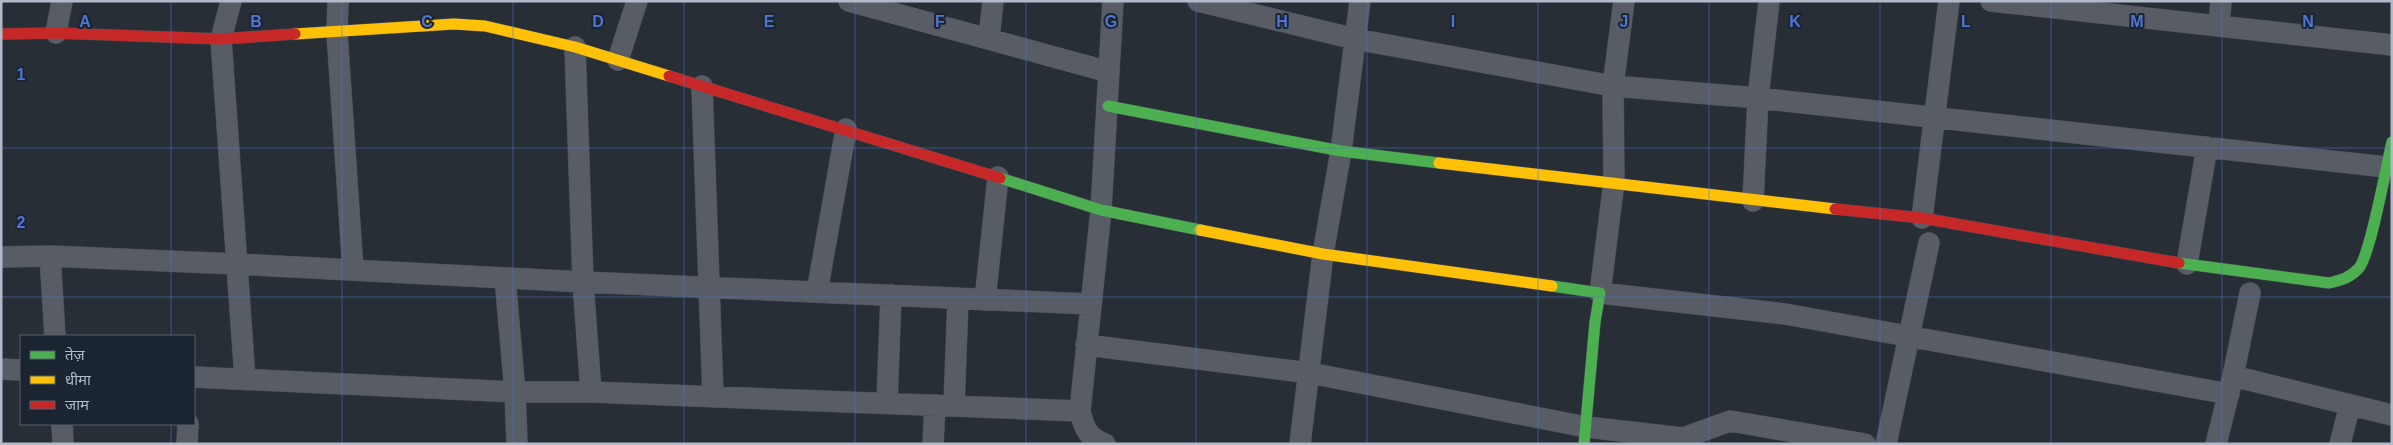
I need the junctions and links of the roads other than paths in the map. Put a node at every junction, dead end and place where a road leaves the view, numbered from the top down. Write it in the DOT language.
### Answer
graph roads {
  1 [pos="62,1"];
  2 [pos="231,1"];
  3 [pos="338,1"];
  4 [pos="638,1"];
  5 [pos="849,1"];
  6 [pos="993,1"];
  7 [pos="1113,1"];
  8 [pos="1198,1"];
  9 [pos="1360,1"];
  10 [pos="1624,1"];
  11 [pos="1769,1"];
  12 [pos="1949,1"];
  13 [pos="1991,1"];
  14 [pos="2221,1"];
  15 [pos="2218,26"];
  16 [pos="56,33"];
  17 [pos="337,33"];
  18 [pos="1,34"];
  19 [pos="221,39"];
  20 [pos="1355,39"];
  21 [pos="989,40"];
  22 [pos="2392,45"];
  23 [pos="574,47"];
  24 [pos="618,60"];
  25 [pos="1109,72"];
  26 [pos="702,86"];
  27 [pos="1613,86"];
  28 [pos="1758,98"];
  29 [pos="1108,106"];
  30 [pos="1934,117"];
  31 [pos="846,130"];
  32 [pos="2392,142"];
  33 [pos="2207,147"];
  34 [pos="1341,151"];
  35 [pos="2386,167"];
  36 [pos="998,176"];
  37 [pos="1614,182"];
  38 [pos="1754,200"];
  39 [pos="1101,210"];
  40 [pos="1922,218"];
  41 [pos="1929,243"];
  42 [pos="1323,254"];
  43 [pos="50,256"];
  44 [pos="1,258"];
  45 [pos="237,264"];
  46 [pos="2187,264"];
  47 [pos="353,270"];
  48 [pos="505,278"];
  49 [pos="583,282"];
  50 [pos="709,288"];
  51 [pos="817,292"];
  52 [pos="1600,293"];
  53 [pos="2250,293"];
  54 [pos="891,296"];
  55 [pos="958,299"];
  56 [pos="985,300"];
  57 [pos="1090,304"];
  58 [pos="56,335"];
  59 [pos="1908,335"];
  60 [pos="1086,345"];
  61 [pos="1,369"];
  62 [pos="20,370"];
  63 [pos="1310,373"];
  64 [pos="195,377"];
  65 [pos="245,379"];
  66 [pos="2231,385"];
  67 [pos="515,392"];
  68 [pos="591,392"];
  69 [pos="713,397"];
  70 [pos="887,403"];
  71 [pos="2350,405"];
  72 [pos="944,406"];
  73 [pos="1080,411"];
  74 [pos="2392,415"];
  75 [pos="62,425"];
  76 [pos="188,425"];
  77 [pos="1585,436"];
  78 [pos="63,444"];
  79 [pos="187,444"];
  80 [pos="517,444"];
  81 [pos="933,444"];
  82 [pos="1105,444"];
  83 [pos="1300,444"];
  84 [pos="1865,444"];
  85 [pos="1886,444"];
  86 [pos="2216,444"];
  87 [pos="2340,444"];
  1 -- 16 [label="street"];
  2 -- 19 [label="street"];
  3 -- 17 [label="street"];
  4 -- 24 [label="street"];
  5 -- 21 [label="street"];
  6 -- 21 [label="street"];
  7 -- 25 [label="street"];
  8 -- 20 [label="street"];
  9 -- 20 [label="street"];
  10 -- 27 [label="street"];
  11 -- 28 [label="street"];
  12 -- 30 [label="street"];
  13 -- 15 [label="street"];
  14 -- 15 [label="street"];
  15 -- 22 [label="street"];
  16 -- 18 [label="street"];
  16 -- 19 [label="street"];
  17 -- 19 [label="street"];
  17 -- 23 [label="street"];
  17 -- 47 [label="street"];
  19 -- 45 [label="street"];
  20 -- 27 [label="street"];
  20 -- 34 [label="street"];
  21 -- 25 [label="street"];
  23 -- 24 [label="street"];
  23 -- 49 [label="street"];
  24 -- 26 [label="street"];
  25 -- 29 [label="street"];
  26 -- 31 [label="street"];
  26 -- 50 [label="street"];
  27 -- 28 [label="street"];
  27 -- 37 [label="street"];
  28 -- 30 [label="street"];
  28 -- 38 [label="street"];
  29 -- 34 [label="street"];
  29 -- 39 [label="street"];
  30 -- 33 [label="street"];
  30 -- 40 [label="street"];
  31 -- 36 [label="street"];
  31 -- 51 [label="street"];
  32 -- 35 [label="street"];
  33 -- 35 [label="street"];
  33 -- 46 [label="street"];
  34 -- 37 [label="street"];
  34 -- 42 [label="street"];
  35 -- 46 [label="street"];
  36 -- 39 [label="street"];
  36 -- 56 [label="street"];
  37 -- 38 [label="street"];
  37 -- 52 [label="street"];
  38 -- 40 [label="street"];
  39 -- 42 [label="street"];
  39 -- 57 [label="street"];
  40 -- 46 [label="street"];
  41 -- 59 [label="street"];
  42 -- 52 [label="street"];
  42 -- 63 [label="street"];
  43 -- 44 [label="street"];
  43 -- 45 [label="street"];
  43 -- 58 [label="street"];
  45 -- 47 [label="street"];
  45 -- 65 [label="street"];
  47 -- 48 [label="street"];
  48 -- 49 [label="street"];
  48 -- 67 [label="street"];
  49 -- 50 [label="street"];
  49 -- 68 [label="street"];
  50 -- 51 [label="street"];
  50 -- 69 [label="street"];
  51 -- 54 [label="street"];
  52 -- 59 [label="street"];
  52 -- 77 [label="street"];
  53 -- 66 [label="street"];
  54 -- 55 [label="street"];
  54 -- 70 [label="street"];
  55 -- 56 [label="street"];
  55 -- 72 [label="street"];
  56 -- 57 [label="street"];
  57 -- 60 [label="street"];
  59 -- 66 [label="street"];
  59 -- 85 [label="street"];
  60 -- 63 [label="street"];
  60 -- 73 [label="street"];
  61 -- 62 [label="street"];
  63 -- 77 [label="street"];
  63 -- 83 [label="street"];
  64 -- 65 [label="street"];
  65 -- 67 [label="street"];
  66 -- 71 [label="street"];
  66 -- 86 [label="street"];
  67 -- 68 [label="street"];
  67 -- 80 [label="street"];
  68 -- 69 [label="street"];
  69 -- 70 [label="street"];
  70 -- 72 [label="street"];
  71 -- 74 [label="street"];
  71 -- 87 [label="street"];
  72 -- 73 [label="street"];
  72 -- 81 [label="street"];
  73 -- 82 [label="street"];
  75 -- 78 [label="street"];
  76 -- 79 [label="street"];
  77 -- 84 [label="street"];
}
